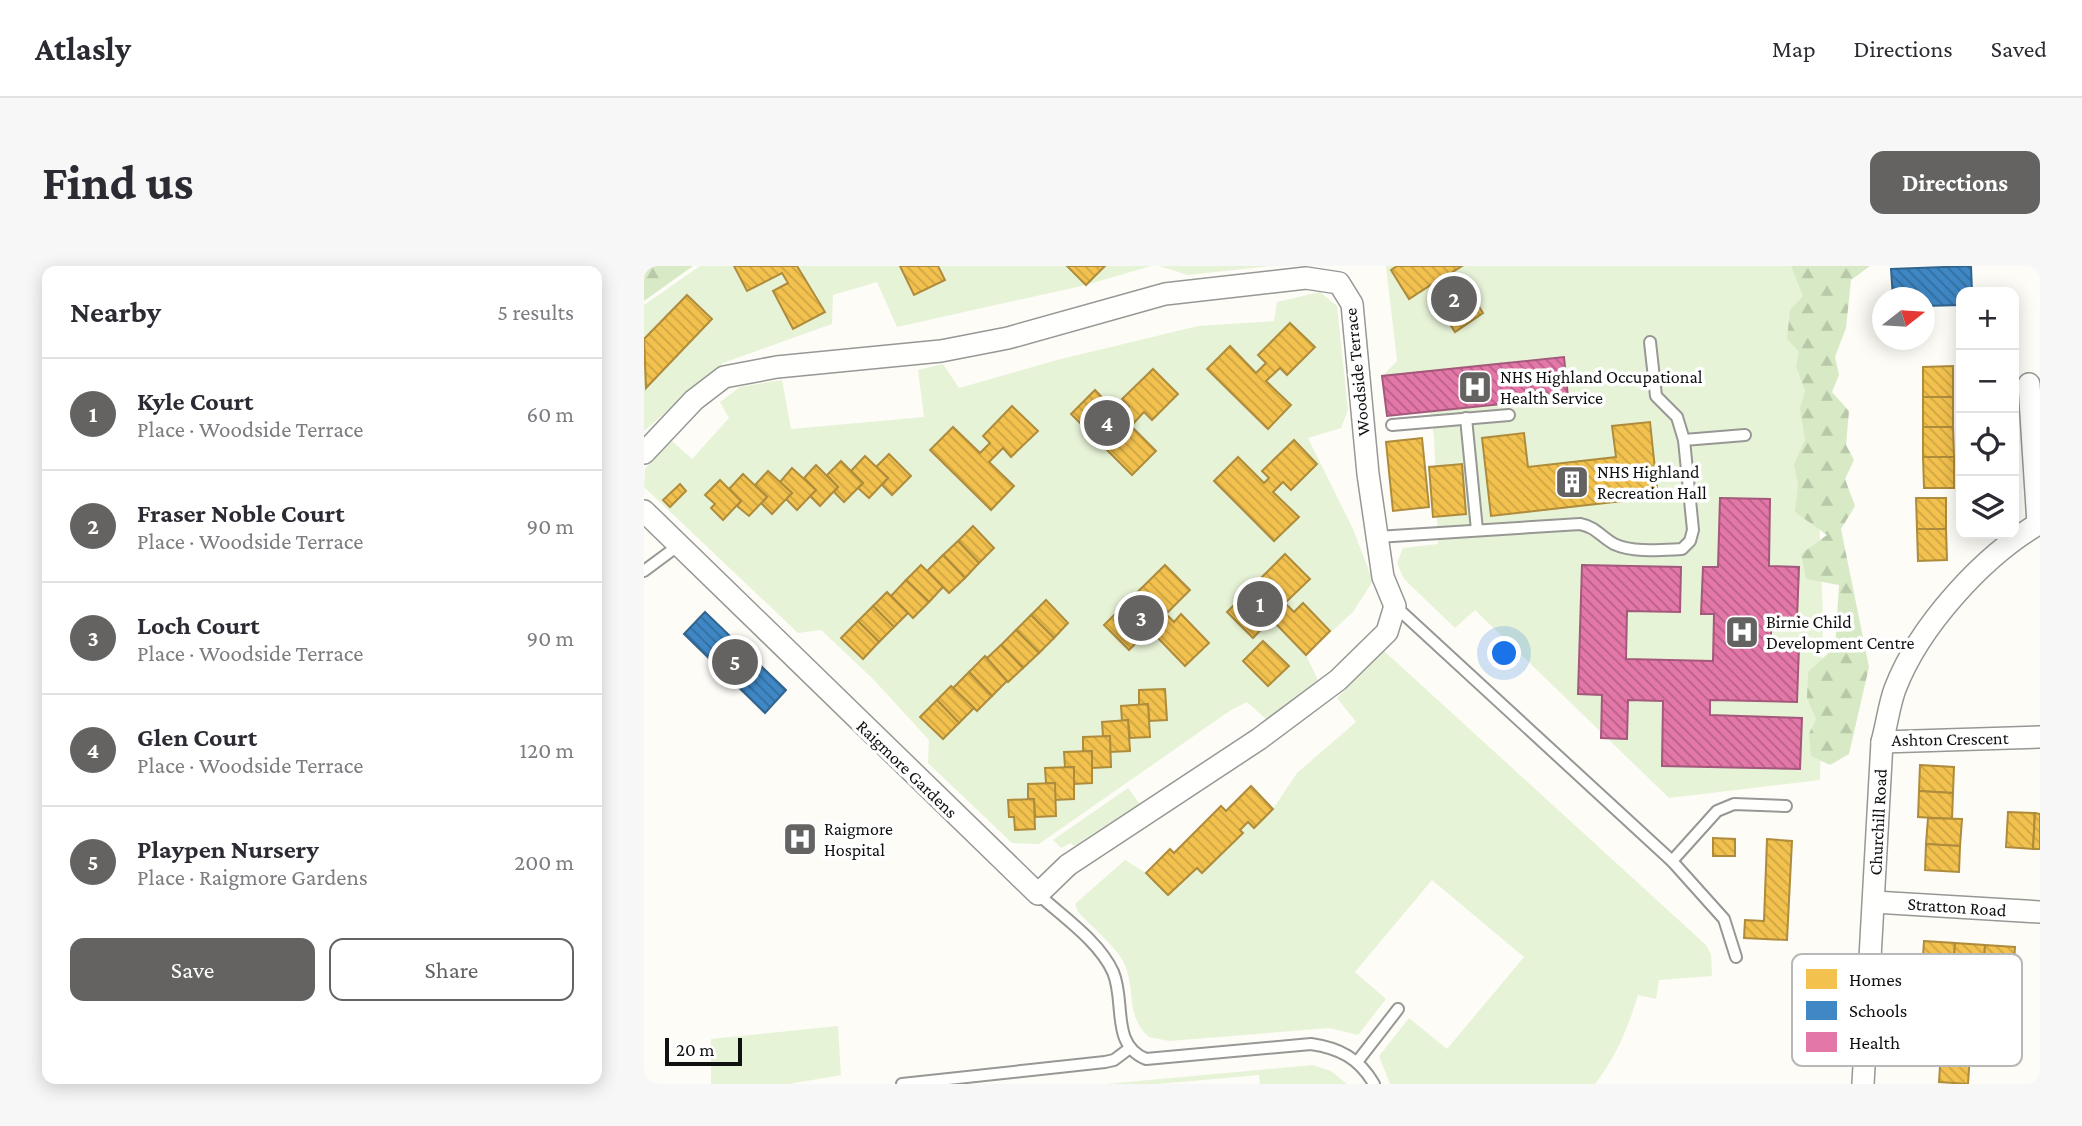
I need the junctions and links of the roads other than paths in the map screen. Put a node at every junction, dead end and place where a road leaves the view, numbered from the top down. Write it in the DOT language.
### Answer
graph roads {
  1 [pos="1650,342"];
  2 [pos="2029,384"];
  3 [pos="1509,415"];
  4 [pos="1466,418"];
  5 [pos="1392,425"];
  6 [pos="1745,435"];
  7 [pos="1685,440"];
  8 [pos="644,453"];
  9 [pos="644,511"];
  10 [pos="2039,523"];
  11 [pos="1477,530"];
  12 [pos="1377,537"];
  13 [pos="679,545"];
  14 [pos="644,571"];
  15 [pos="1395,606"];
  16 [pos="2040,737"];
  17 [pos="1882,742"];
  18 [pos="1786,806"];
  19 [pos="1672,862"];
  20 [pos="1038,894"];
  21 [pos="1874,902"];
  22 [pos="2040,912"];
  23 [pos="1871,954"];
  24 [pos="1736,957"];
  25 [pos="1398,1009"];
  26 [pos="1130,1048"];
  27 [pos="1357,1062"];
  28 [pos="1864,1066"];
  29 [pos="902,1084"];
  30 [pos="1374,1084"];
  31 [pos="1863,1084"];
  1 -- 7 [label="lane"];
  2 -- 10 [label="street, Ashton Crescent"];
  3 -- 4 [label="lane"];
  4 -- 5 [label="lane"];
  4 -- 11 [label="lane"];
  6 -- 7 [label="lane"];
  7 -- 11 [label="lane"];
  8 -- 12 [label="street, Woodside Terrace"];
  9 -- 13 [label="street, Raigmore Gardens"];
  10 -- 17 [label="street, Ashton Crescent"];
  11 -- 12 [label="lane"];
  12 -- 15 [label="street, Woodside Terrace"];
  13 -- 14 [label="lane"];
  13 -- 20 [label="street, Raigmore Gardens"];
  15 -- 19 [label="lane"];
  15 -- 20 [label="street"];
  16 -- 17 [label="street, Ashton Crescent"];
  17 -- 21 [label="street, Churchill Road"];
  18 -- 19 [label="lane"];
  19 -- 24 [label="lane"];
  20 -- 26 [label="lane, Raigmore Gardens"];
  21 -- 22 [label="street, Stratton Road"];
  21 -- 23 [label="street, Churchill Road"];
  25 -- 27 [label="lane"];
  26 -- 27 [label="lane"];
  26 -- 29 [label="lane"];
  27 -- 30 [label="lane"];
  28 -- 31 [label="street, Churchill Road"];
}
